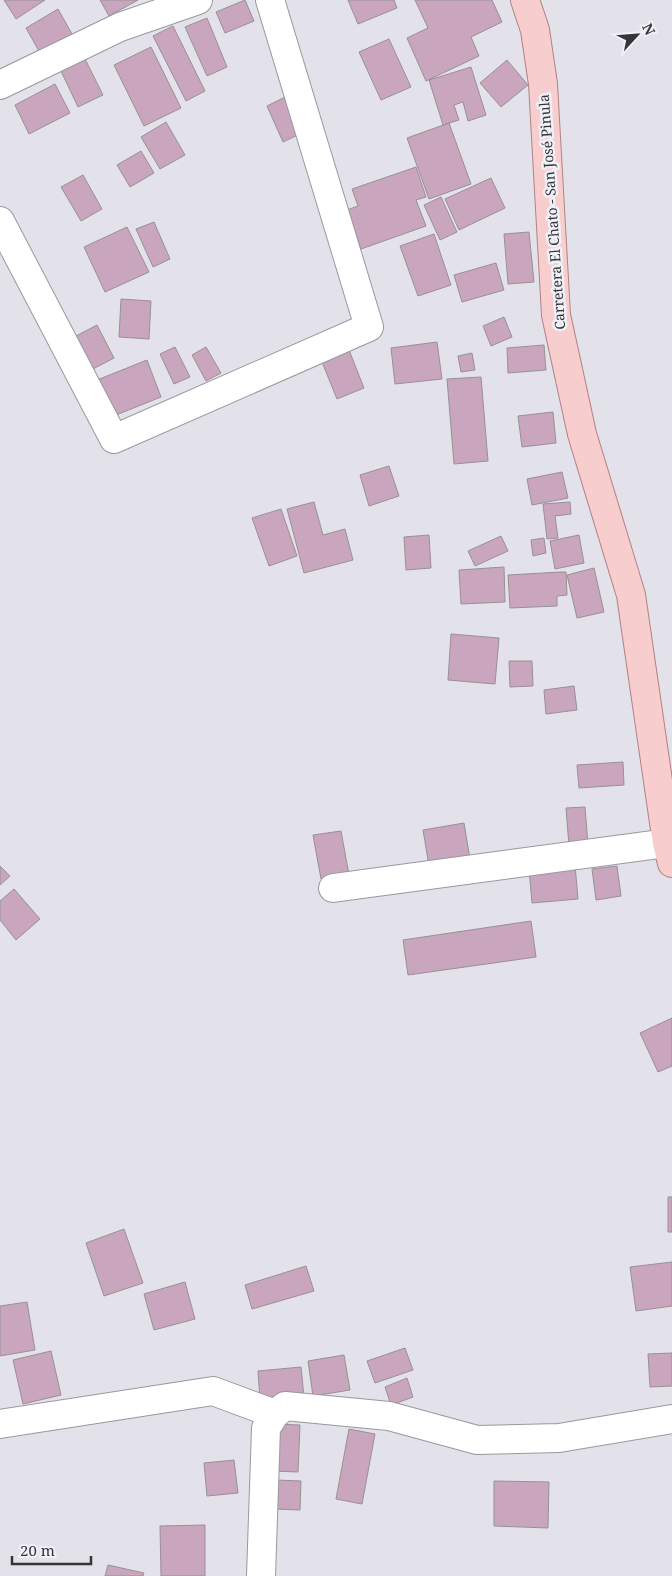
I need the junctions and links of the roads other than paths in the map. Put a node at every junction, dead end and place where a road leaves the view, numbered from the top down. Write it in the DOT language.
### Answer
graph roads {
  1 [pos="198,0"];
  2 [pos="270,0"];
  3 [pos="525,0"];
  4 [pos="0,85"];
  5 [pos="0,221"];
  6 [pos="669,853"];
  7 [pos="333,888"];
  8 [pos="275,1414"];
  9 [pos="672,1419"];
  10 [pos="0,1424"];
  11 [pos="261,1576"];
  1 -- 4 [label="street"];
  2 -- 5 [label="street"];
  3 -- 6 [label="main road, Carretera El Chato - San José Pinula"];
  6 -- 7 [label="street"];
  8 -- 9 [label="street"];
  8 -- 10 [label="street"];
  8 -- 11 [label="street"];
}
